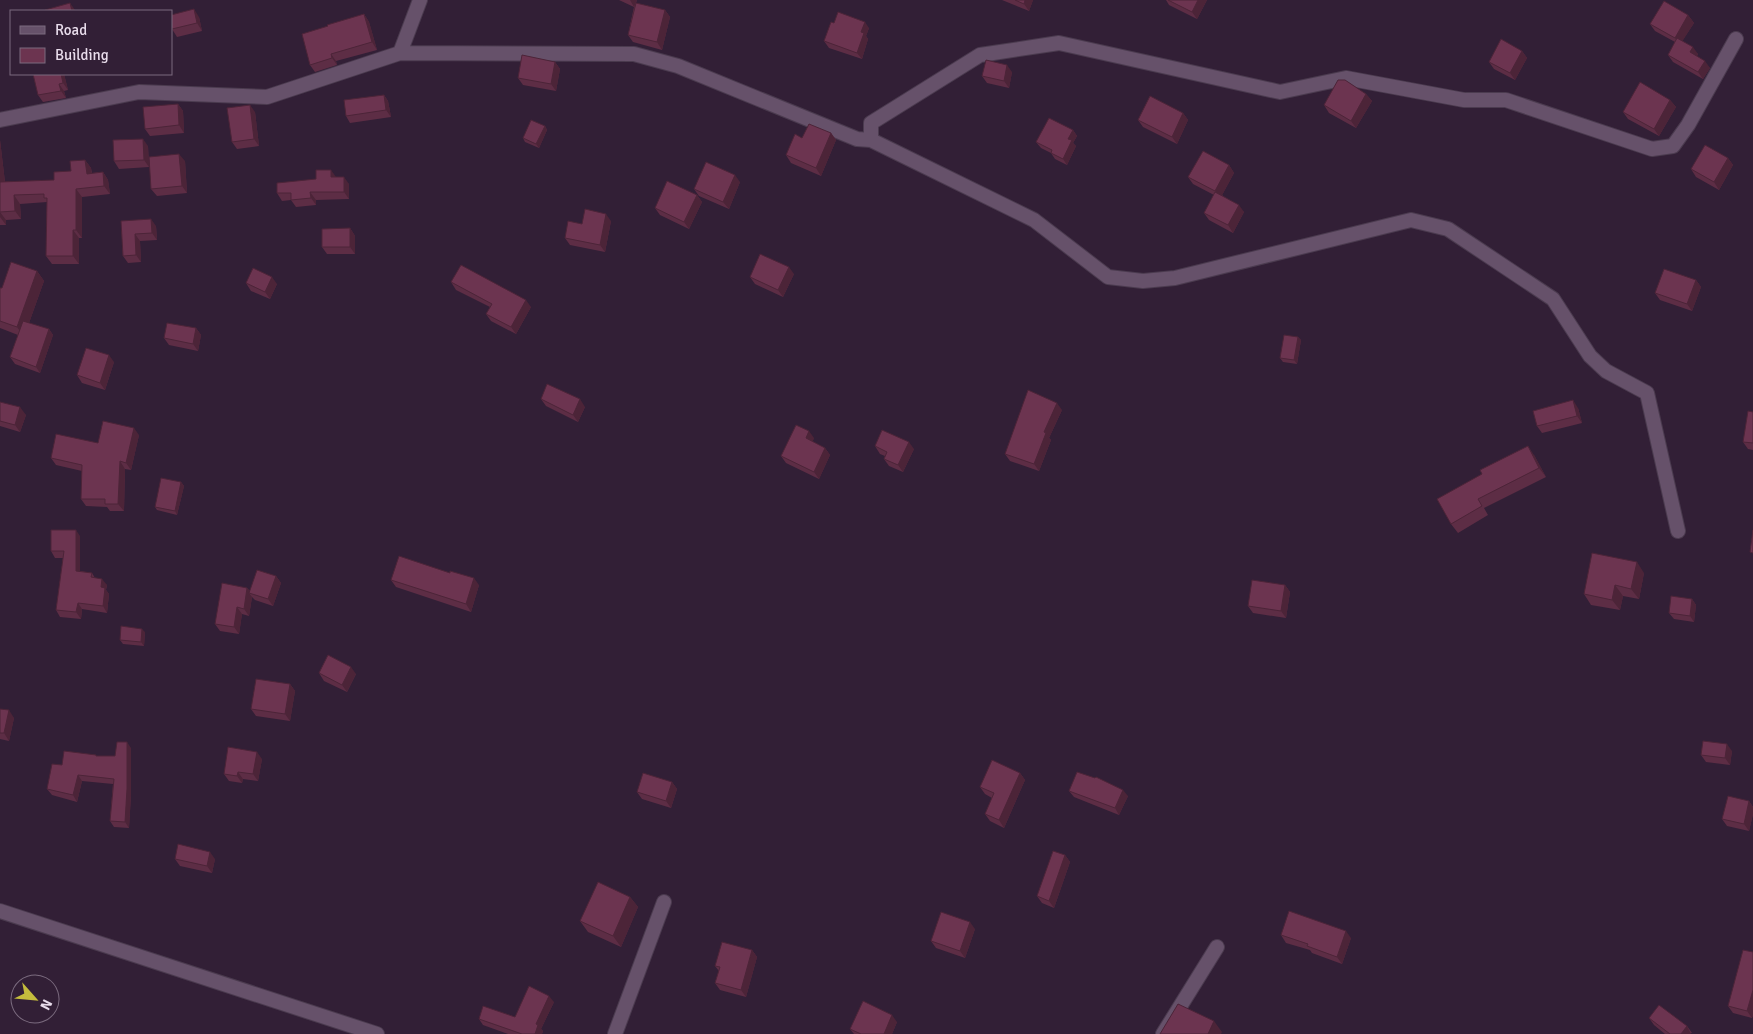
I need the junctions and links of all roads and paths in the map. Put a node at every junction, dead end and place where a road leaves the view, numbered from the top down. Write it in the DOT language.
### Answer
graph roads {
  1 [pos="420,0"];
  2 [pos="1736,38"];
  3 [pos="400,53"];
  4 [pos="0,120"];
  5 [pos="870,140"];
  6 [pos="1678,531"];
  7 [pos="664,902"];
  8 [pos="0,911"];
  9 [pos="1217,947"];
  10 [pos="377,1034"];
  11 [pos="615,1034"];
  12 [pos="1163,1034"];
  1 -- 3 [label="street"];
  2 -- 5 [label="street"];
  3 -- 4 [label="street"];
  3 -- 5 [label="street"];
  5 -- 6 [label="street"];
  7 -- 11 [label="street"];
  8 -- 10 [label="street"];
  9 -- 12 [label="street"];
}
